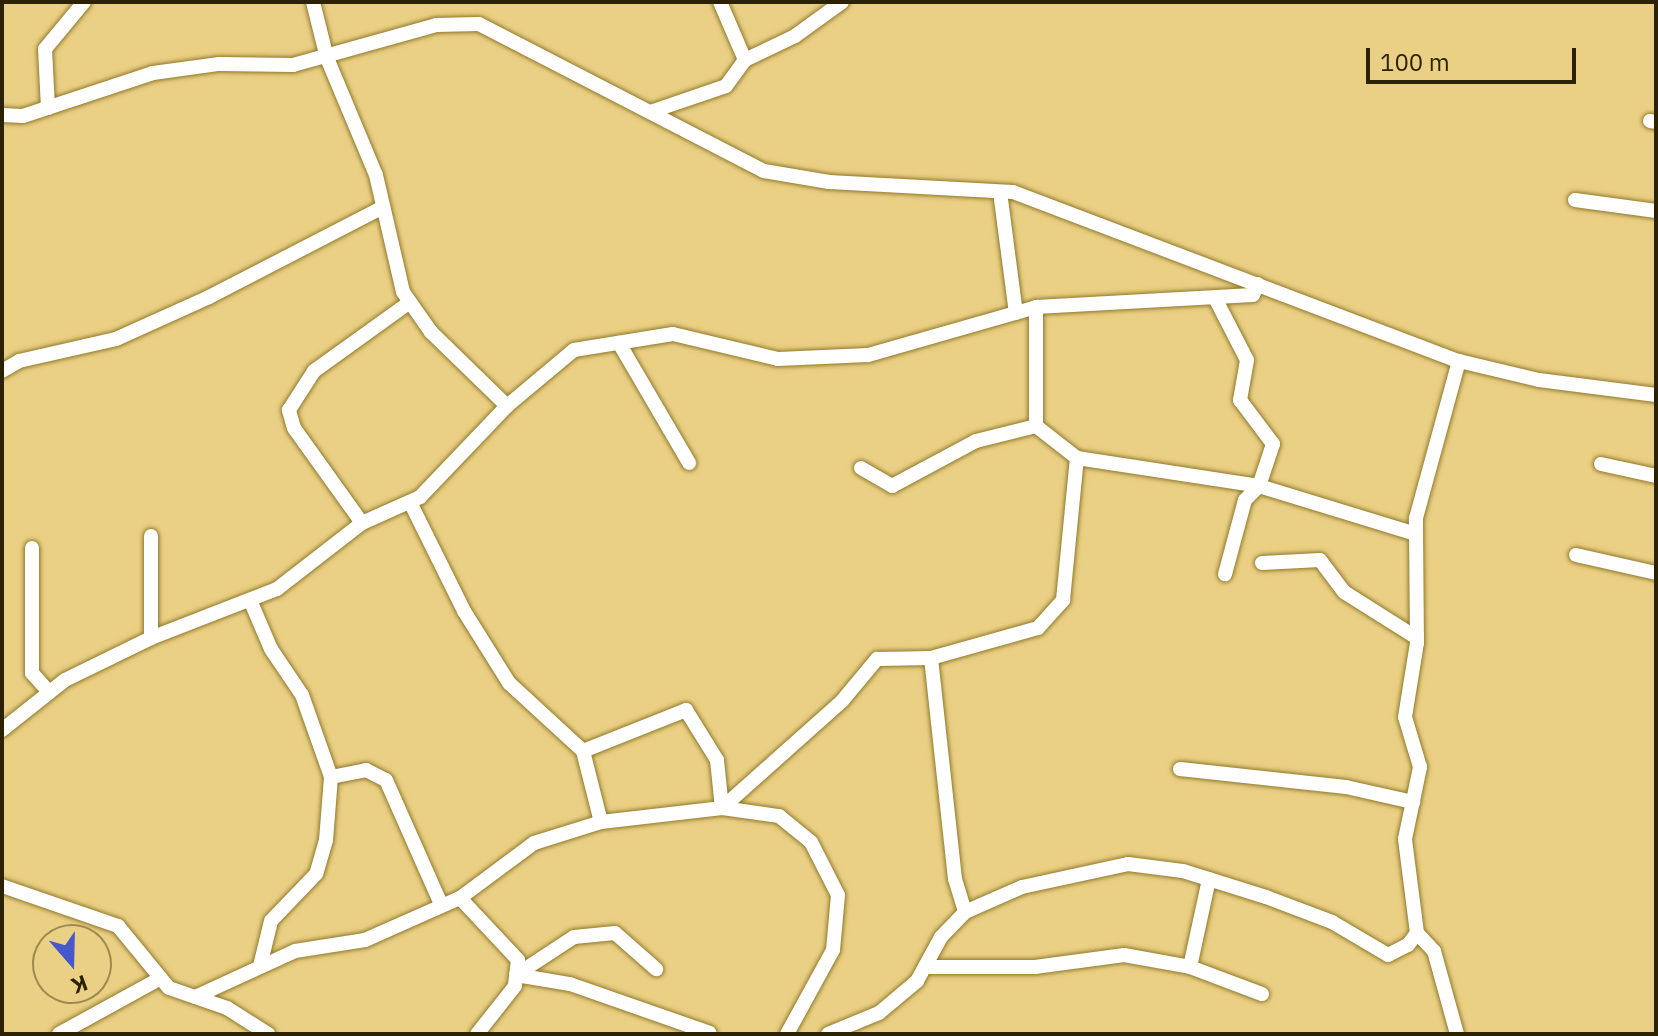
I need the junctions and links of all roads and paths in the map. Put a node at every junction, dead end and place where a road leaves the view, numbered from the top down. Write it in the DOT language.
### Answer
graph roads {
  1 [pos="84,2"];
  2 [pos="313,2"];
  3 [pos="720,2"];
  4 [pos="842,2"];
  5 [pos="327,58"];
  6 [pos="745,60"];
  7 [pos="48,108"];
  8 [pos="653,111"];
  9 [pos="2,115"];
  10 [pos="1000,192"];
  11 [pos="1575,200"];
  12 [pos="383,207"];
  13 [pos="1656,211"];
  14 [pos="1258,284"];
  15 [pos="1215,298"];
  16 [pos="410,302"];
  17 [pos="1036,307"];
  18 [pos="1016,313"];
  19 [pos="619,343"];
  20 [pos="1459,361"];
  21 [pos="2,371"];
  22 [pos="1656,395"];
  23 [pos="507,406"];
  24 [pos="1036,426"];
  25 [pos="1077,458"];
  26 [pos="689,463"];
  27 [pos="1601,464"];
  28 [pos="861,468"];
  29 [pos="1656,476"];
  30 [pos="1259,486"];
  31 [pos="410,502"];
  32 [pos="362,523"];
  33 [pos="1416,534"];
  34 [pos="151,536"];
  35 [pos="32,548"];
  36 [pos="1576,555"];
  37 [pos="1262,563"];
  38 [pos="1656,573"];
  39 [pos="1225,574"];
  40 [pos="250,600"];
  41 [pos="151,638"];
  42 [pos="1417,638"];
  43 [pos="931,658"];
  44 [pos="49,692"];
  45 [pos="2,730"];
  46 [pos="583,751"];
  47 [pos="1180,769"];
  48 [pos="331,777"];
  49 [pos="1413,802"];
  50 [pos="722,808"];
  51 [pos="601,822"];
  52 [pos="1209,879"];
  53 [pos="2,886"];
  54 [pos="460,898"];
  55 [pos="441,904"];
  56 [pos="965,912"];
  57 [pos="1417,933"];
  58 [pos="260,966"];
  59 [pos="925,967"];
  60 [pos="1190,967"];
  61 [pos="656,969"];
  62 [pos="516,975"];
  63 [pos="161,978"];
  64 [pos="1262,994"];
  65 [pos="195,997"];
  66 [pos="710,1033"];
  67 [pos="59,1034"];
  68 [pos="268,1034"];
  69 [pos="477,1034"];
  70 [pos="787,1034"];
  71 [pos="828,1034"];
  72 [pos="1457,1034"];
  1 -- 7 [label="street"];
  2 -- 5 [label="street"];
  3 -- 6 [label="street"];
  4 -- 6 [label="street"];
  5 -- 7 [label="street"];
  5 -- 8 [label="street"];
  5 -- 12 [label="street"];
  6 -- 8 [label="street"];
  7 -- 9 [label="street"];
  8 -- 10 [label="street"];
  10 -- 14 [label="street"];
  10 -- 18 [label="street"];
  11 -- 13 [label="street"];
  12 -- 16 [label="street"];
  12 -- 21 [label="street"];
  14 -- 15 [label="street"];
  14 -- 20 [label="street"];
  15 -- 17 [label="street"];
  15 -- 30 [label="street"];
  16 -- 23 [label="street"];
  16 -- 32 [label="street"];
  17 -- 18 [label="street"];
  17 -- 24 [label="street"];
  18 -- 19 [label="street"];
  19 -- 23 [label="street"];
  19 -- 26 [label="street"];
  20 -- 22 [label="street"];
  20 -- 33 [label="street"];
  23 -- 31 [label="street"];
  24 -- 25 [label="street"];
  24 -- 28 [label="street"];
  25 -- 30 [label="street"];
  25 -- 43 [label="street"];
  27 -- 29 [label="street"];
  30 -- 33 [label="street"];
  30 -- 39 [label="street"];
  31 -- 32 [label="street"];
  31 -- 46 [label="street"];
  32 -- 40 [label="street"];
  33 -- 42 [label="street"];
  34 -- 41 [label="street"];
  35 -- 44 [label="street"];
  36 -- 38 [label="street"];
  37 -- 42 [label="street"];
  40 -- 41 [label="street"];
  40 -- 48 [label="street"];
  41 -- 44 [label="street"];
  42 -- 49 [label="street"];
  43 -- 50 [label="street"];
  43 -- 56 [label="street"];
  44 -- 45 [label="street"];
  46 -- 50 [label="street"];
  46 -- 51 [label="street"];
  47 -- 49 [label="street"];
  48 -- 55 [label="street"];
  48 -- 58 [label="street"];
  49 -- 57 [label="street"];
  50 -- 51 [label="street"];
  50 -- 70 [label="street"];
  51 -- 54 [label="street"];
  52 -- 56 [label="street"];
  52 -- 57 [label="street"];
  52 -- 60 [label="street"];
  53 -- 63 [label="street"];
  54 -- 55 [label="street"];
  54 -- 62 [label="street"];
  55 -- 58 [label="street"];
  56 -- 59 [label="street"];
  57 -- 72 [label="street"];
  58 -- 65 [label="street"];
  59 -- 60 [label="street"];
  59 -- 71 [label="street"];
  60 -- 64 [label="street"];
  61 -- 62 [label="street"];
  62 -- 66 [label="street"];
  62 -- 69 [label="street"];
  63 -- 65 [label="street"];
  63 -- 67 [label="street"];
  65 -- 68 [label="street"];
}
